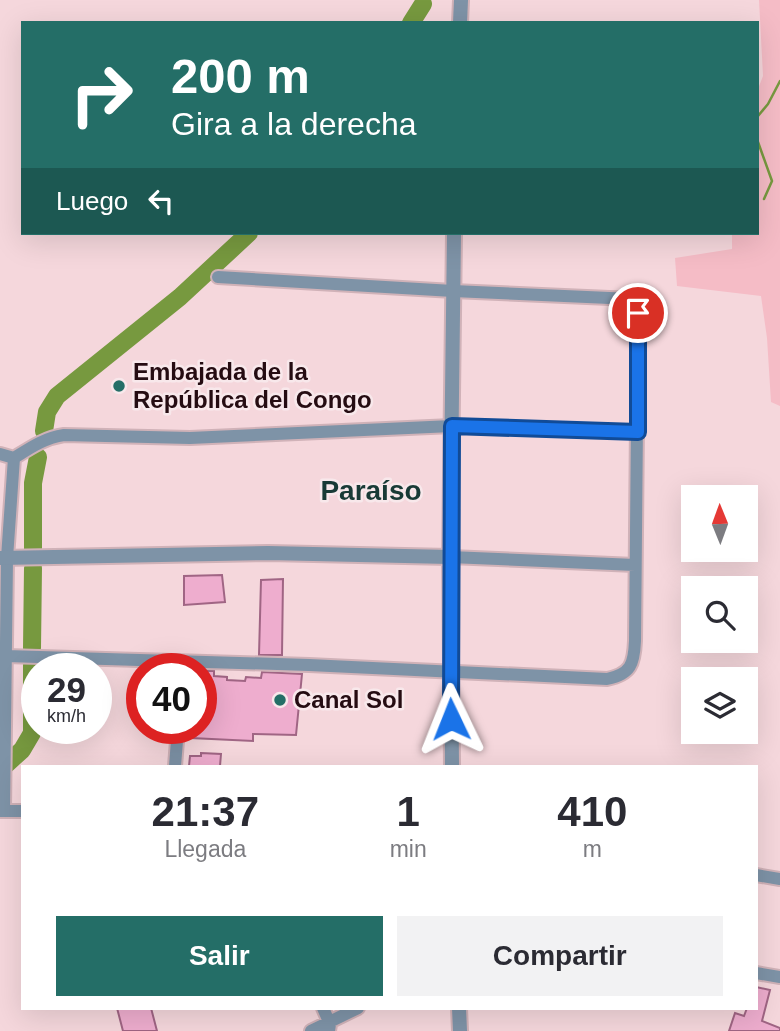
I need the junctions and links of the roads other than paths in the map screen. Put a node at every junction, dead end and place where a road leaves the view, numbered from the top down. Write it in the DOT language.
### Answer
graph roads {
  1 [pos="461,0"];
  2 [pos="460,21"];
  3 [pos="454,235"];
  4 [pos="218,277"];
  5 [pos="453,291"];
  6 [pos="452,426"];
  7 [pos="638,432"];
  8 [pos="0,454"];
  9 [pos="14,458"];
  10 [pos="450,557"];
  11 [pos="3,558"];
  12 [pos="635,565"];
  13 [pos="6,656"];
  14 [pos="126,663"];
  15 [pos="217,666"];
  16 [pos="450,671"];
  17 [pos="177,744"];
  18 [pos="175,765"];
  19 [pos="452,765"];
  20 [pos="2,811"];
  21 [pos="21,811"];
  22 [pos="758,875"];
  23 [pos="780,879"];
  24 [pos="758,973"];
  25 [pos="780,977"];
  26 [pos="324,1010"];
  27 [pos="355,1010"];
  28 [pos="459,1010"];
  29 [pos="329,1027"];
  30 [pos="311,1031"];
  31 [pos="460,1031"];
  1 -- 2 [label="street"];
  3 -- 5 [label="street"];
  4 -- 5 [label="street"];
  5 -- 6 [label="street"];
  5 -- 7 [label="street"];
  6 -- 7 [label="street"];
  6 -- 9 [label="street"];
  6 -- 10 [label="street"];
  7 -- 12 [label="street"];
  8 -- 9 [label="street"];
  9 -- 11 [label="street"];
  10 -- 11 [label="street"];
  10 -- 12 [label="street"];
  10 -- 16 [label="street"];
  11 -- 13 [label="street"];
  12 -- 16 [label="street"];
  13 -- 14 [label="street"];
  13 -- 20 [label="street"];
  15 -- 16 [label="street"];
  16 -- 19 [label="street"];
  17 -- 18 [label="street"];
  20 -- 21 [label="street"];
  22 -- 23 [label="street"];
  24 -- 25 [label="street"];
  26 -- 29 [label="street"];
  27 -- 29 [label="street"];
  28 -- 31 [label="street"];
  29 -- 30 [label="street"];
}
